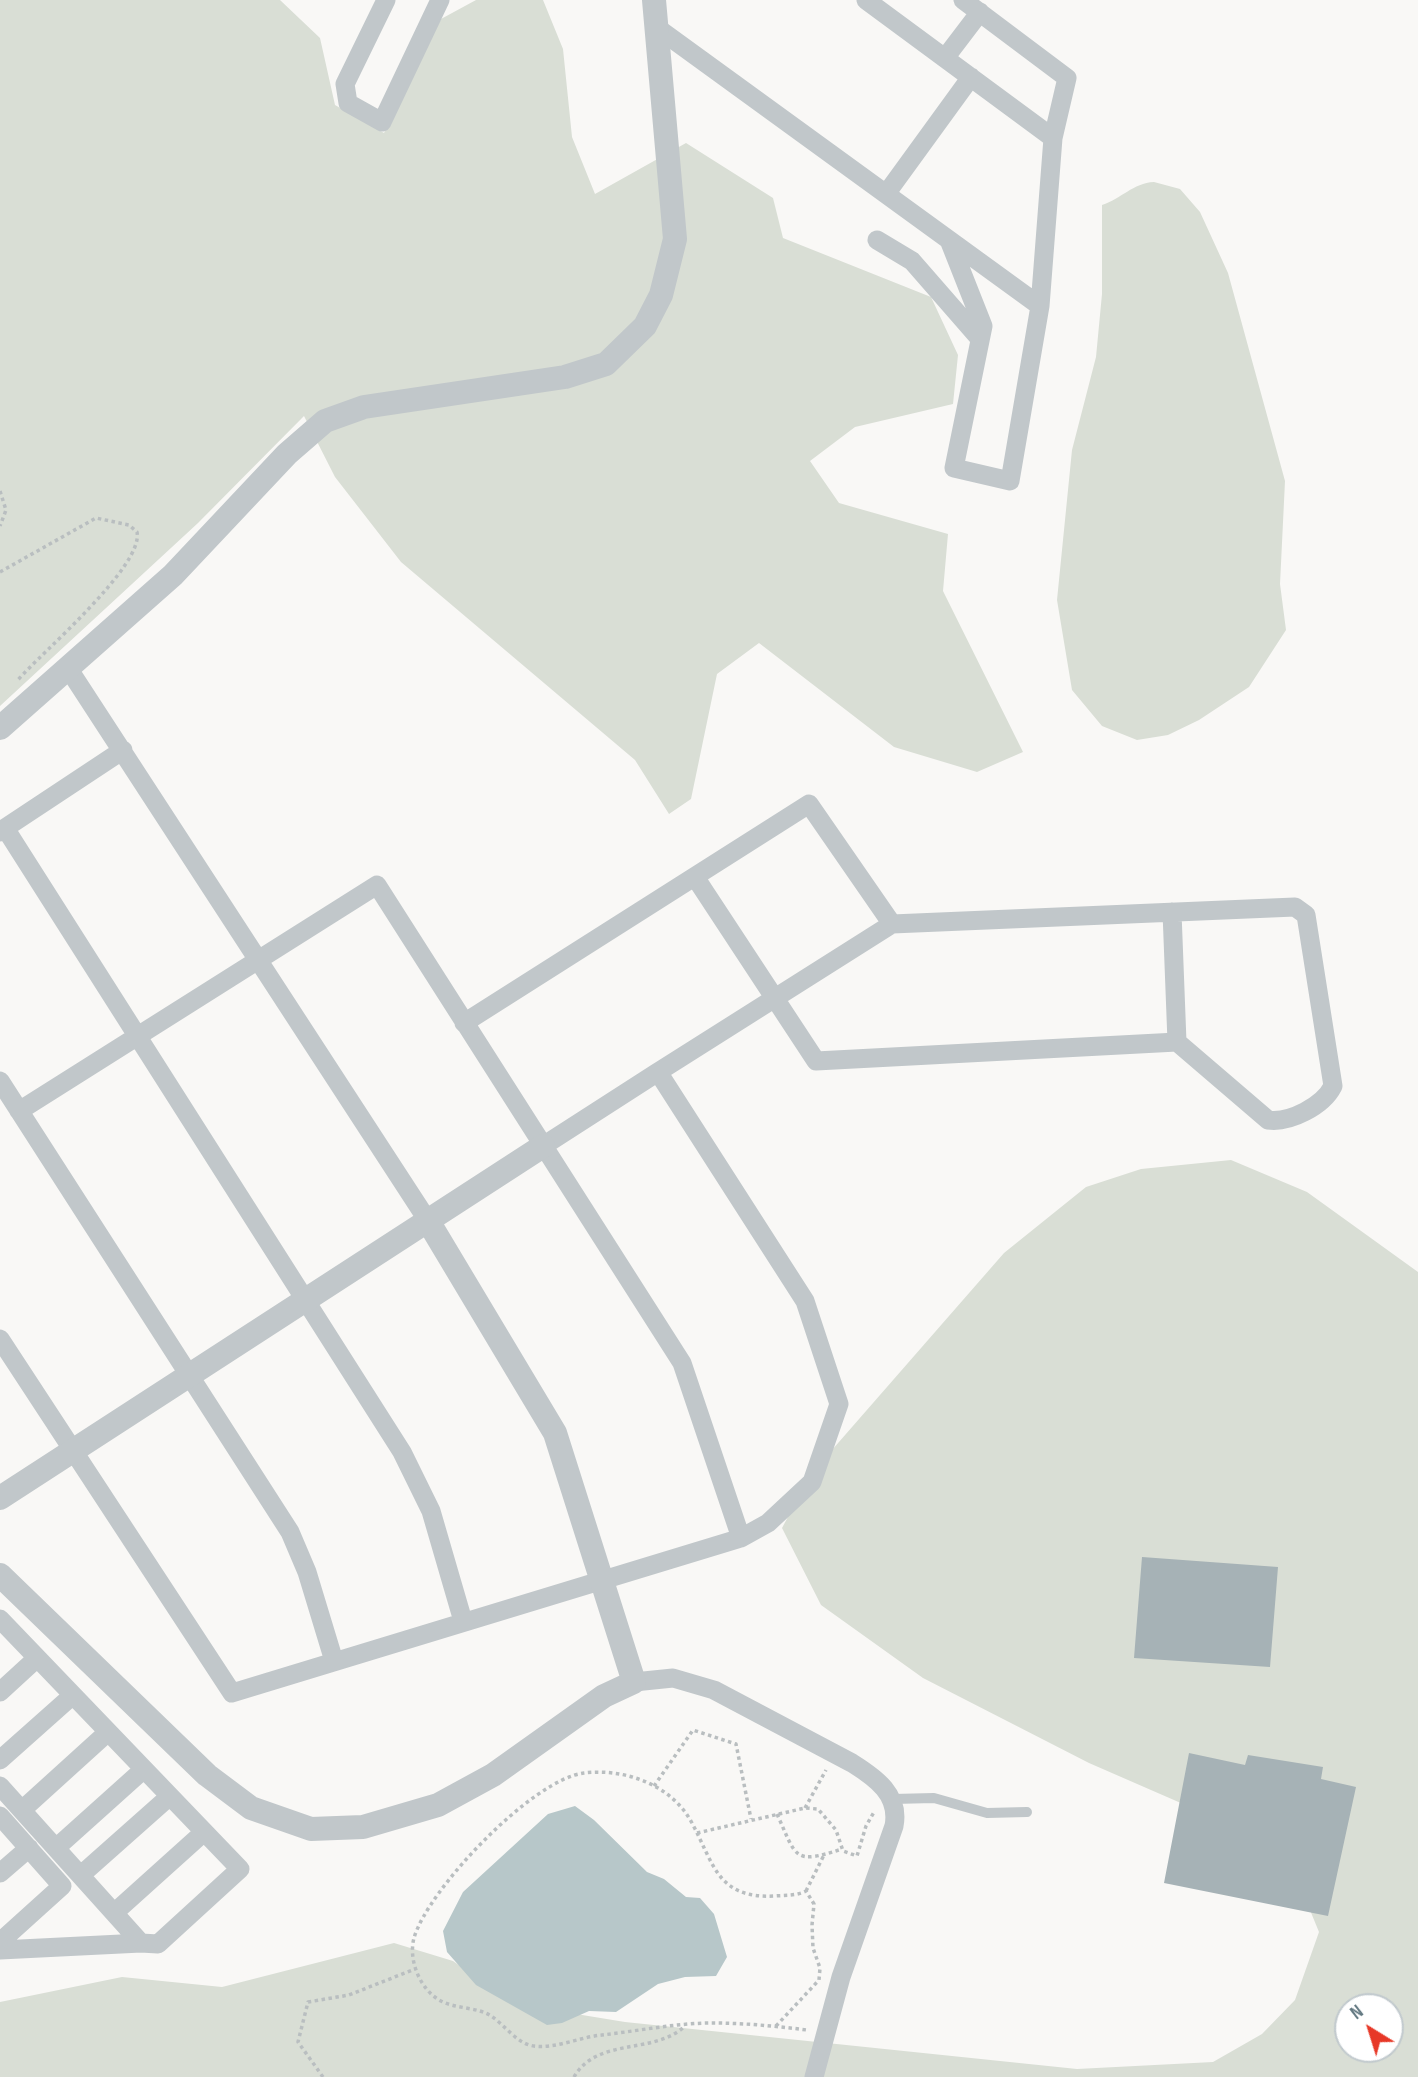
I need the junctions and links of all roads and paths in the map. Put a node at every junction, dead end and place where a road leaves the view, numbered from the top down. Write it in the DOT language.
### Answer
graph roads {
  1 [pos="386,0"];
  2 [pos="440,0"];
  3 [pos="654,0"];
  4 [pos="866,0"];
  5 [pos="963,0"];
  6 [pos="980,12"];
  7 [pos="656,27"];
  8 [pos="946,58"];
  9 [pos="971,77"];
  10 [pos="1053,138"];
  11 [pos="886,194"];
  12 [pos="948,239"];
  13 [pos="877,240"];
  14 [pos="1040,306"];
  15 [pos="980,339"];
  16 [pos="0,491"];
  17 [pos="0,526"];
  18 [pos="0,572"];
  19 [pos="68,668"];
  20 [pos="15,683"];
  21 [pos="0,729"];
  22 [pos="123,751"];
  23 [pos="2,830"];
  24 [pos="695,877"];
  25 [pos="1172,912"];
  26 [pos="892,924"];
  27 [pos="259,959"];
  28 [pos="775,998"];
  29 [pos="464,1023"];
  30 [pos="137,1036"];
  31 [pos="1177,1042"];
  32 [pos="658,1072"];
  33 [pos="0,1081"];
  34 [pos="19,1111"];
  35 [pos="542,1146"];
  36 [pos="428,1220"];
  37 [pos="305,1300"];
  38 [pos="4,1352"];
  39 [pos="189,1375"];
  40 [pos="72,1451"];
  41 [pos="0,1497"];
  42 [pos="741,1538"];
  43 [pos="0,1575"];
  44 [pos="602,1578"];
  45 [pos="1,1621"];
  46 [pos="463,1621"];
  47 [pos="37,1658"];
  48 [pos="334,1661"];
  49 [pos="634,1682"];
  50 [pos="0,1692"];
  51 [pos="73,1695"];
  52 [pos="108,1732"];
  53 [pos="836,1754"];
  54 [pos="0,1760"];
  55 [pos="144,1769"];
  56 [pos="0,1786"];
  57 [pos="654,1786"];
  58 [pos="170,1796"];
  59 [pos="893,1799"];
  60 [pos="805,1808"];
  61 [pos="22,1810"];
  62 [pos="1027,1812"];
  63 [pos="777,1814"];
  64 [pos="0,1816"];
  65 [pos="751,1819"];
  66 [pos="204,1832"];
  67 [pos="697,1832"];
  68 [pos="56,1848"];
  69 [pos="29,1849"];
  70 [pos="842,1849"];
  71 [pos="824,1855"];
  72 [pos="0,1873"];
  73 [pos="80,1875"];
  74 [pos="806,1891"];
  75 [pos="114,1913"];
  76 [pos="0,1942"];
  77 [pos="141,1943"];
  78 [pos="0,1950"];
  79 [pos="415,1969"];
  80 [pos="685,2026"];
  81 [pos="776,2026"];
  82 [pos="826,2032"];
  83 [pos="323,2077"];
  84 [pos="574,2077"];
  85 [pos="814,2077"];
  1 -- 2 [label="street"];
  3 -- 7 [label="street"];
  4 -- 8 [label="street"];
  5 -- 6 [label="street"];
  6 -- 8 [label="street"];
  6 -- 10 [label="street"];
  7 -- 11 [label="street"];
  7 -- 19 [label="street"];
  8 -- 9 [label="street"];
  9 -- 10 [label="street"];
  9 -- 11 [label="street"];
  10 -- 14 [label="street"];
  11 -- 12 [label="street"];
  12 -- 14 [label="street"];
  12 -- 15 [label="street"];
  13 -- 15 [label="street"];
  14 -- 15 [label="street"];
  16 -- 17 [label="path"];
  18 -- 20 [label="path"];
  19 -- 21 [label="street"];
  19 -- 22 [label="street"];
  22 -- 23 [label="street"];
  22 -- 27 [label="street"];
  23 -- 30 [label="street"];
  24 -- 26 [label="street"];
  24 -- 28 [label="street"];
  24 -- 29 [label="street"];
  25 -- 26 [label="street"];
  25 -- 31 [label="street"];
  25 -- 31 [label="street"];
  26 -- 28 [label="street"];
  27 -- 29 [label="street"];
  27 -- 30 [label="street"];
  27 -- 36 [label="street"];
  28 -- 31 [label="street"];
  28 -- 32 [label="street"];
  29 -- 35 [label="street"];
  30 -- 34 [label="street"];
  30 -- 37 [label="street"];
  32 -- 35 [label="street"];
  32 -- 42 [label="street"];
  33 -- 34 [label="street"];
  34 -- 39 [label="street"];
  35 -- 36 [label="street"];
  35 -- 42 [label="street"];
  36 -- 37 [label="street"];
  36 -- 44 [label="street"];
  37 -- 39 [label="street"];
  37 -- 46 [label="street"];
  38 -- 40 [label="street"];
  39 -- 40 [label="street"];
  39 -- 48 [label="street"];
  40 -- 41 [label="street"];
  40 -- 48 [label="street"];
  42 -- 44 [label="street"];
  43 -- 49 [label="street"];
  44 -- 46 [label="street"];
  44 -- 49 [label="street"];
  45 -- 47 [label="street"];
  46 -- 48 [label="street"];
  47 -- 50 [label="street"];
  47 -- 51 [label="street"];
  49 -- 53 [label="street"];
  51 -- 52 [label="street"];
  51 -- 54 [label="street"];
  52 -- 55 [label="street"];
  52 -- 61 [label="street"];
  53 -- 59 [label="street"];
  53 -- 60 [label="path"];
  55 -- 58 [label="street"];
  55 -- 68 [label="street"];
  56 -- 61 [label="street"];
  57 -- 65 [label="path"];
  57 -- 67 [label="path"];
  57 -- 79 [label="path"];
  58 -- 66 [label="street"];
  58 -- 73 [label="street"];
  59 -- 62 [label="lane"];
  59 -- 70 [label="path"];
  59 -- 82 [label="street"];
  60 -- 63 [label="path"];
  60 -- 70 [label="path"];
  61 -- 68 [label="street"];
  63 -- 65 [label="path"];
  63 -- 71 [label="path"];
  64 -- 69 [label="street"];
  65 -- 67 [label="path"];
  66 -- 75 [label="street"];
  66 -- 77 [label="street"];
  67 -- 74 [label="path"];
  68 -- 73 [label="street"];
  69 -- 72 [label="street"];
  69 -- 76 [label="street"];
  70 -- 71 [label="path"];
  71 -- 74 [label="path"];
  73 -- 75 [label="street"];
  74 -- 81 [label="path"];
  75 -- 77 [label="street"];
  77 -- 78 [label="street"];
  79 -- 80 [label="path"];
  79 -- 83 [label="path"];
  80 -- 81 [label="path"];
  80 -- 84 [label="path"];
  81 -- 82 [label="path"];
  82 -- 85 [label="street"];
}
